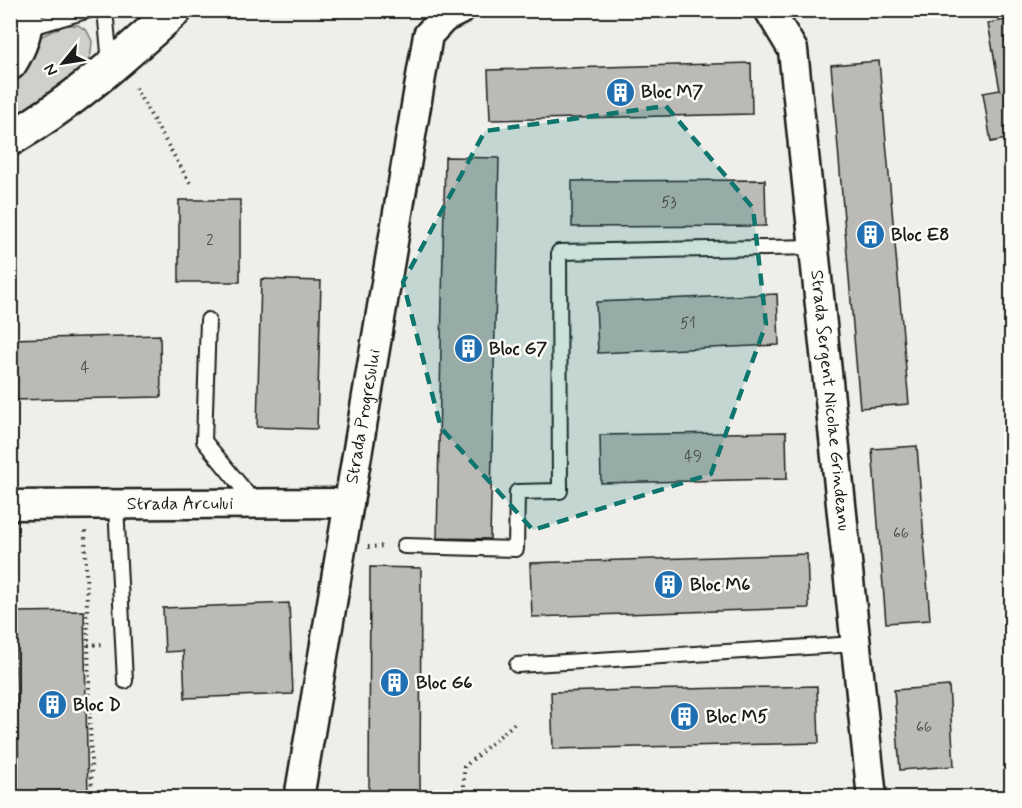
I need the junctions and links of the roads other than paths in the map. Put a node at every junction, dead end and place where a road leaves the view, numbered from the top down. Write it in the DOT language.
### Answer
graph roads {
  1 [pos="89,10"];
  2 [pos="105,10"];
  3 [pos="175,10"];
  4 [pos="460,10"];
  5 [pos="769,10"];
  6 [pos="25,20"];
  7 [pos="10,63"];
  8 [pos="123,78"];
  9 [pos="10,139"];
  10 [pos="814,247"];
  11 [pos="208,320"];
  12 [pos="349,503"];
  13 [pos="255,504"];
  14 [pos="10,505"];
  15 [pos="116,505"];
  16 [pos="404,546"];
  17 [pos="856,644"];
  18 [pos="517,665"];
  19 [pos="125,681"];
  20 [pos="299,798"];
  21 [pos="872,798"];
  1 -- 6 [label="lane"];
  2 -- 8 [label="lane"];
  3 -- 8 [label="main road"];
  4 -- 12 [label="street, Strada Progresului"];
  5 -- 10 [label="street, Strada Sergent Nicolae Grindeanu"];
  6 -- 7 [label="main road"];
  8 -- 9 [label="main road"];
  10 -- 16 [label="lane"];
  10 -- 17 [label="street, Strada Sergent Nicolae Grindeanu"];
  11 -- 13 [label="lane"];
  12 -- 13 [label="street, Strada Arcului"];
  12 -- 20 [label="street, Strada Progresului"];
  13 -- 15 [label="street, Strada Arcului"];
  14 -- 15 [label="street, Strada Arcului"];
  15 -- 19 [label="lane"];
  17 -- 18 [label="lane"];
  17 -- 21 [label="street, Strada Sergent Nicolae Grindeanu"];
}
